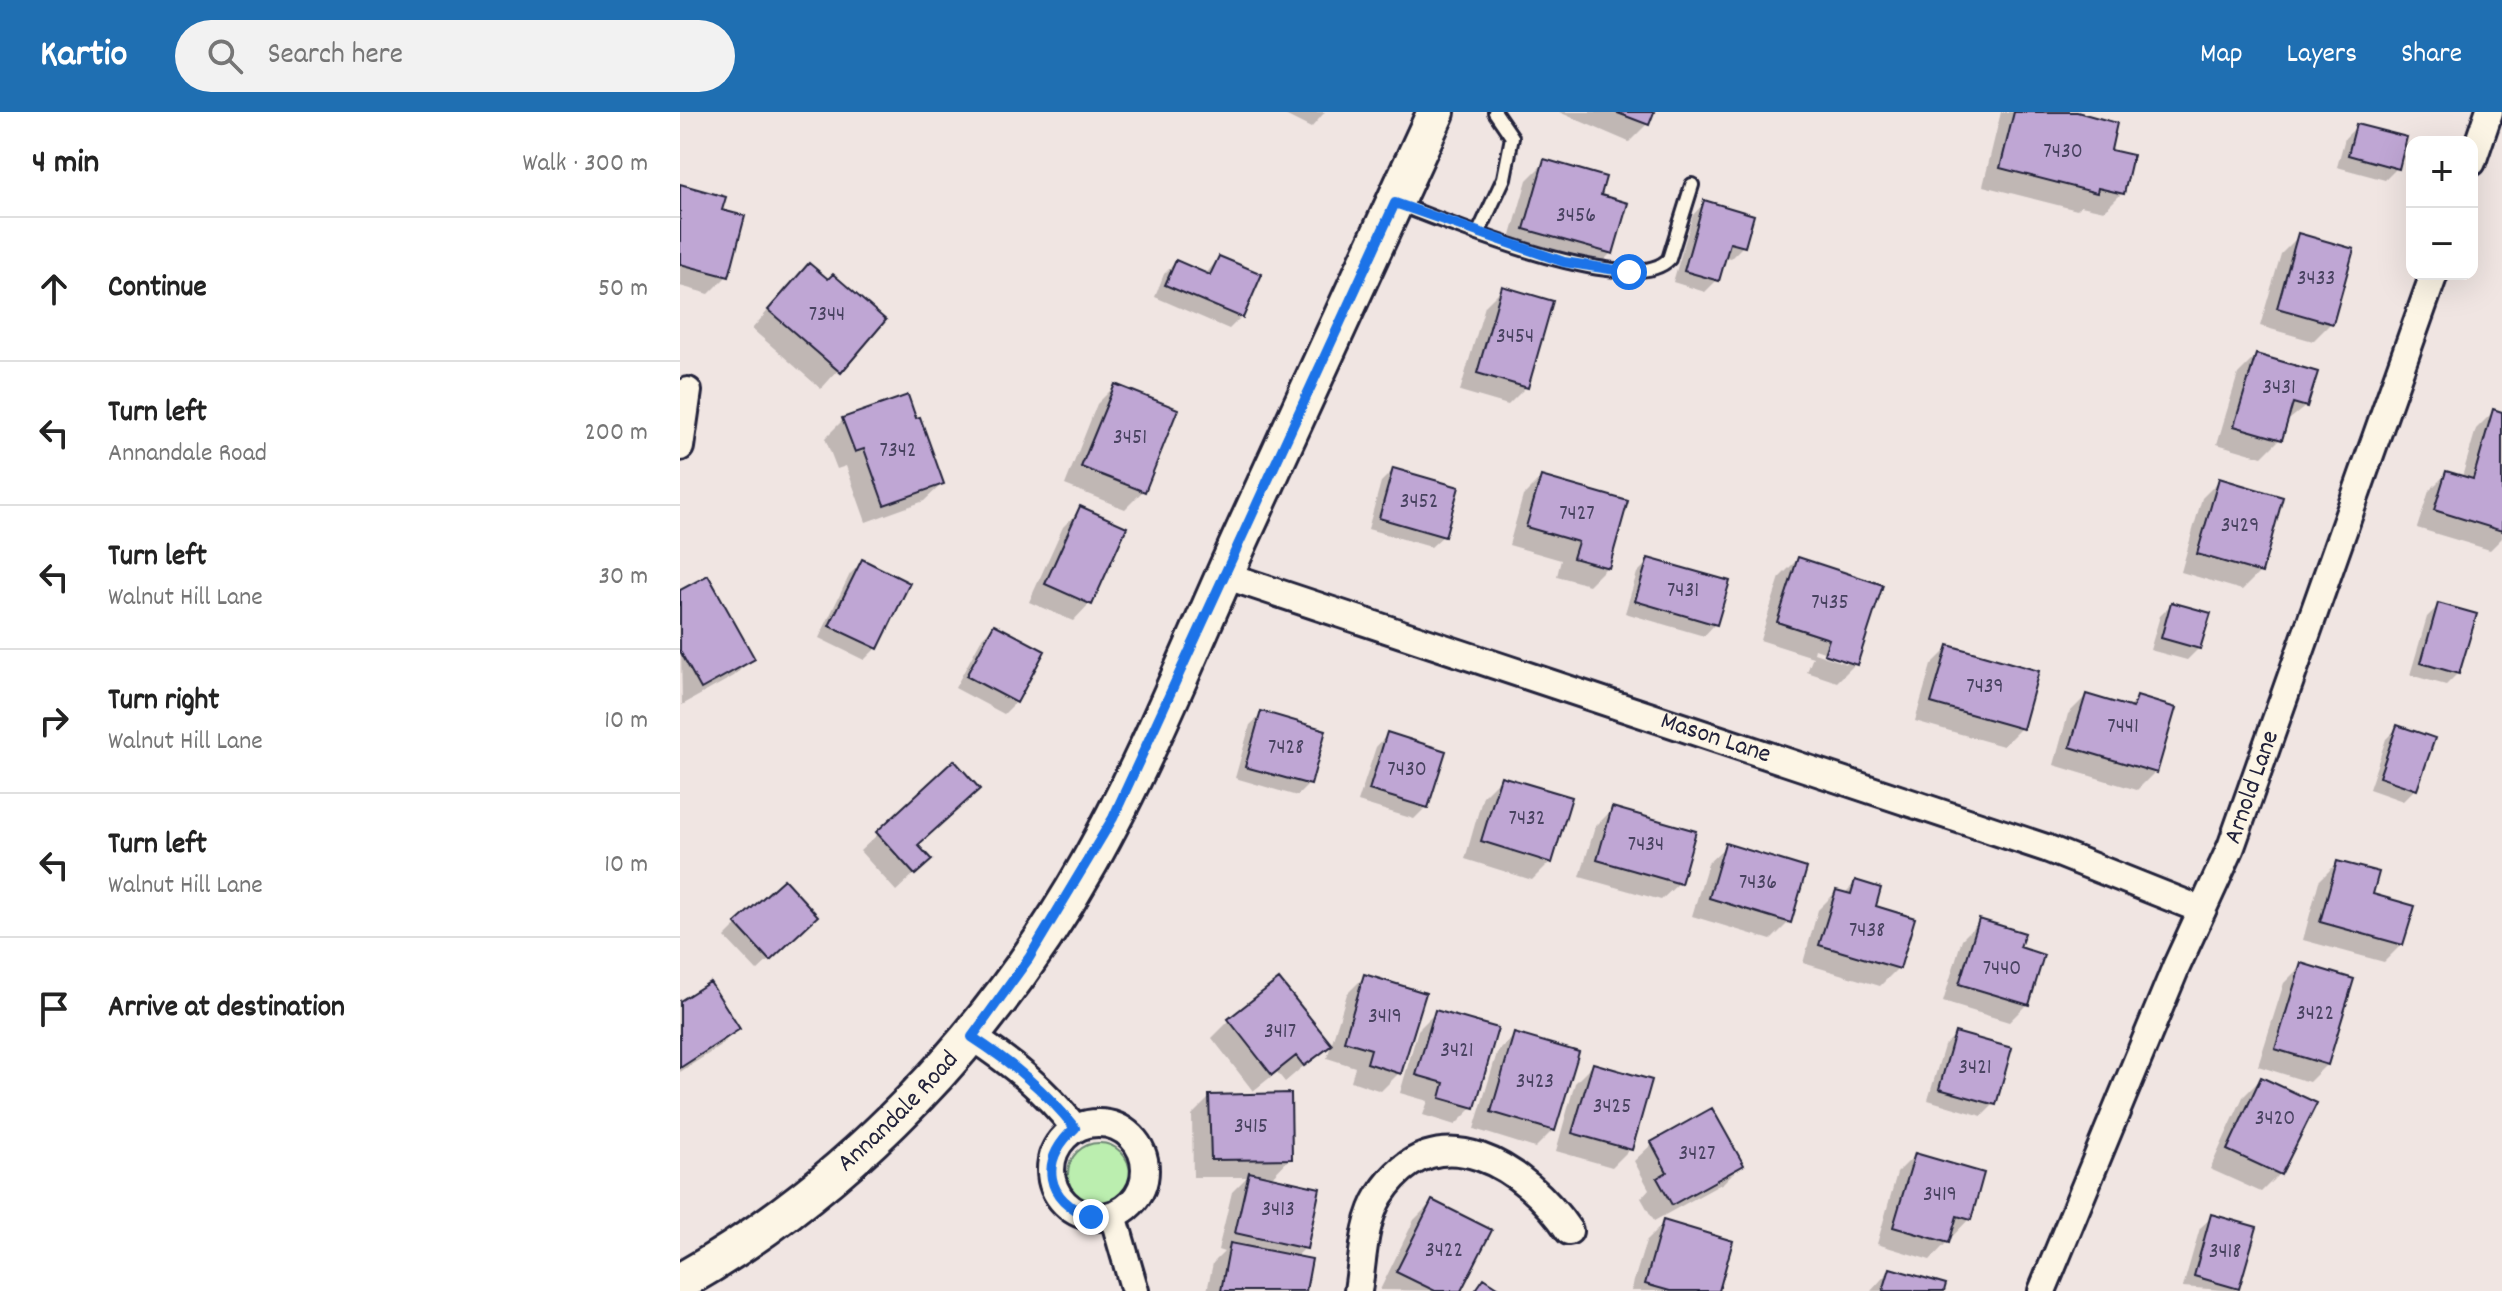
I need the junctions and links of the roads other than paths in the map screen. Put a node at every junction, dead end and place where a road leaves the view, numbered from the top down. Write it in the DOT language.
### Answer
graph roads {
  1 [pos="1436,112"];
  2 [pos="1495,112"];
  3 [pos="2489,112"];
  4 [pos="2478,144"];
  5 [pos="1692,185"];
  6 [pos="1395,203"];
  7 [pos="1478,234"];
  8 [pos="2432,280"];
  9 [pos="688,391"];
  10 [pos="680,447"];
  11 [pos="1224,575"];
  12 [pos="2202,910"];
  13 [pos="972,1037"];
  14 [pos="1075,1128"];
  15 [pos="1113,1215"];
  16 [pos="1569,1231"];
  17 [pos="680,1282"];
  18 [pos="1135,1291"];
  19 [pos="1358,1291"];
  20 [pos="2042,1291"];
  1 -- 6 [label="main road, Annandale Road"];
  2 -- 7 [label="lane"];
  3 -- 4 [label="street"];
  5 -- 7 [label="lane"];
  6 -- 7 [label="lane"];
  6 -- 11 [label="main road, Annandale Road"];
  8 -- 12 [label="street, Arnold Lane"];
  9 -- 10 [label="street"];
  11 -- 12 [label="street, Mason Lane"];
  11 -- 13 [label="main road, Annandale Road"];
  12 -- 20 [label="street, Arnold Lane"];
  13 -- 14 [label="street"];
  13 -- 17 [label="main road, Annandale Road"];
  14 -- 15 [label="street"];
  14 -- 15 [label="street"];
  15 -- 18 [label="street"];
  16 -- 19 [label="street"];
}
